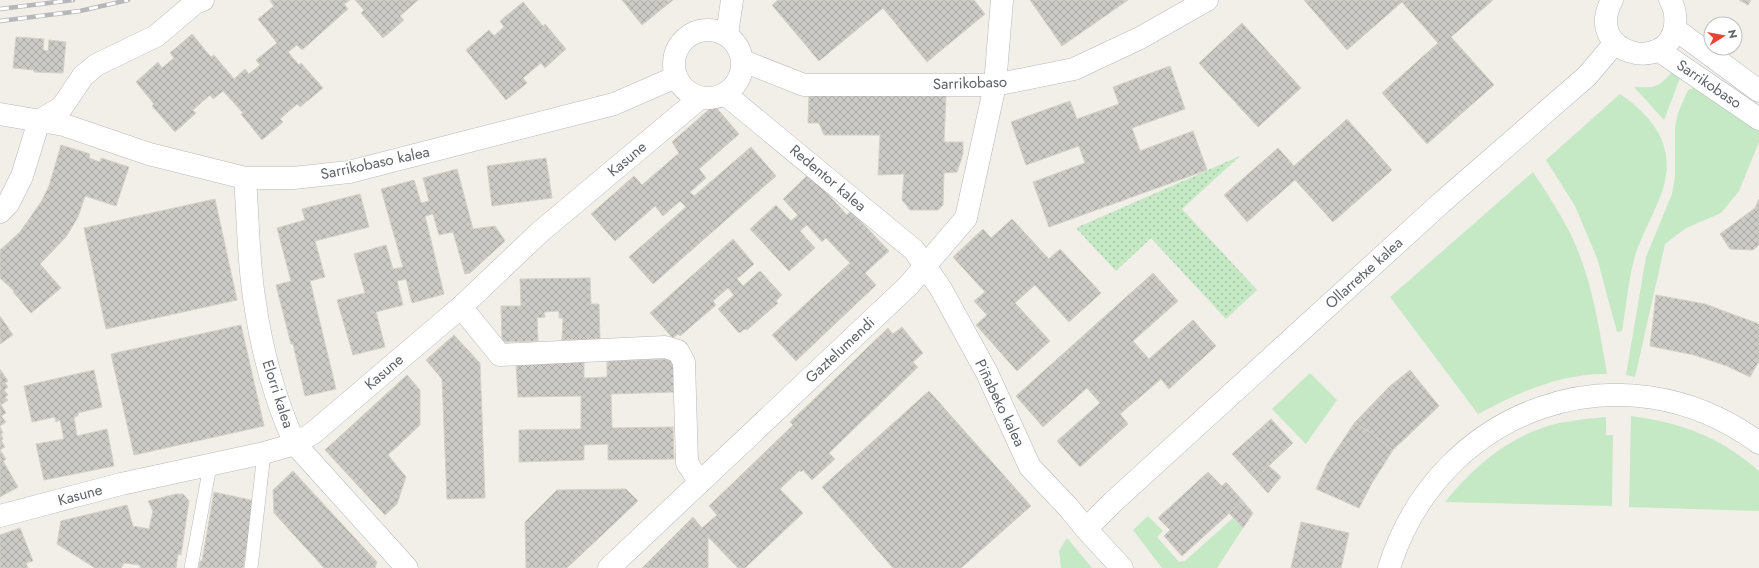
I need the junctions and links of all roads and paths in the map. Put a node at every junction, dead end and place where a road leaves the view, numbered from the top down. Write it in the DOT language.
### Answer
graph roads {
  1 [pos="203,0"];
  2 [pos="732,0"];
  3 [pos="1002,0"];
  4 [pos="1207,0"];
  5 [pos="1670,0"];
  6 [pos="1605,3"];
  7 [pos="1675,28"];
  8 [pos="727,35"];
  9 [pos="1615,43"];
  10 [pos="1658,50"];
  11 [pos="742,61"];
  12 [pos="676,77"];
  13 [pos="995,85"];
  14 [pos="1759,91"];
  15 [pos="725,94"];
  16 [pos="700,98"];
  17 [pos="0,114"];
  18 [pos="1759,119"];
  19 [pos="40,121"];
  20 [pos="245,178"];
  21 [pos="0,212"];
  22 [pos="926,267"];
  23 [pos="461,308"];
  24 [pos="1759,443"];
  25 [pos="295,444"];
  26 [pos="264,453"];
  27 [pos="210,466"];
  28 [pos="700,482"];
  29 [pos="0,516"];
  30 [pos="1086,529"];
  31 [pos="191,568"];
  32 [pos="251,568"];
  33 [pos="407,568"];
  34 [pos="609,568"];
  35 [pos="1122,568"];
  36 [pos="1389,568"];
  1 -- 19 [label="street"];
  2 -- 8 [label="street"];
  3 -- 13 [label="street, Gaztelumendi"];
  4 -- 13 [label="street, Sarrikobaso"];
  5 -- 7 [label="street"];
  6 -- 9 [label="street"];
  7 -- 10 [label="street"];
  7 -- 14 [label="street, Sarrikobaso"];
  8 -- 11 [label="street"];
  8 -- 12 [label="street"];
  9 -- 10 [label="street"];
  9 -- 30 [label="street, Ollarretxe kalea"];
  10 -- 18 [label="street, Sarrikobaso"];
  11 -- 13 [label="street, Sarrikobaso"];
  11 -- 15 [label="street"];
  12 -- 16 [label="street"];
  12 -- 20 [label="street, Sarrikobaso kalea"];
  13 -- 22 [label="street, Gaztelumendi"];
  15 -- 16 [label="street"];
  15 -- 22 [label="street, Redentor kalea"];
  16 -- 23 [label="street, Kasune"];
  17 -- 19 [label="street, Sarrikobaso kalea"];
  19 -- 20 [label="street, Sarrikobaso kalea"];
  19 -- 21 [label="street"];
  20 -- 25 [label="street, Elorri kalea"];
  22 -- 28 [label="street, Gaztelumendi"];
  22 -- 30 [label="street, Piñabeko kalea"];
  23 -- 25 [label="street, Kasune"];
  23 -- 28 [label="street"];
  24 -- 36 [label="street"];
  25 -- 26 [label="street, Kasune"];
  25 -- 33 [label="street, Elorri kalea"];
  26 -- 27 [label="street, Kasune"];
  26 -- 32 [label="lane"];
  27 -- 29 [label="street, Kasune"];
  27 -- 31 [label="lane"];
  28 -- 34 [label="street, Gaztelumendi"];
  30 -- 35 [label="street, Piñabeko kalea"];
}
